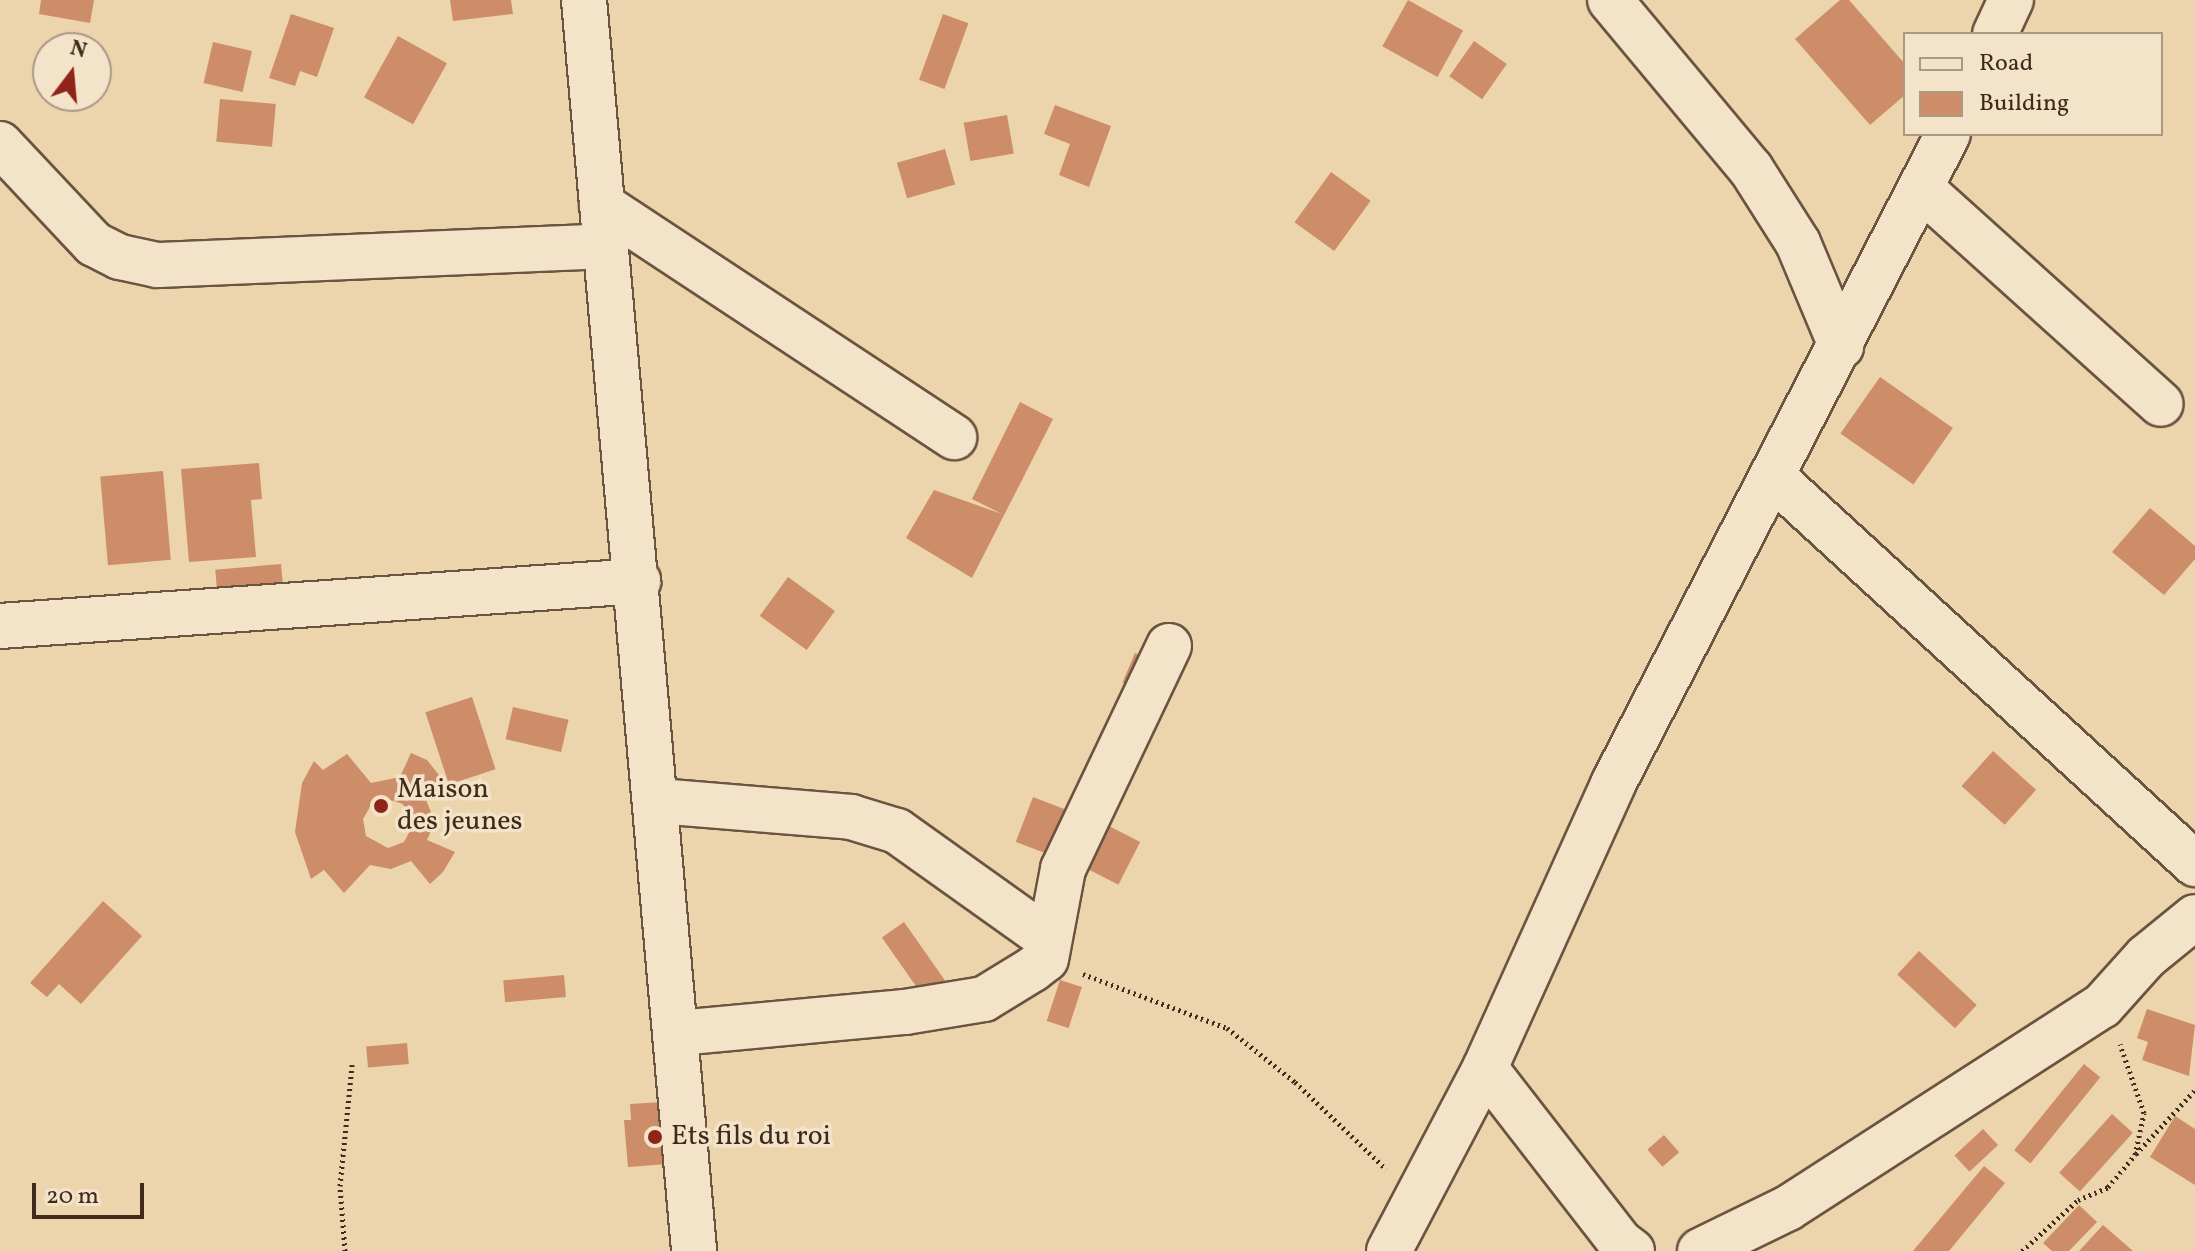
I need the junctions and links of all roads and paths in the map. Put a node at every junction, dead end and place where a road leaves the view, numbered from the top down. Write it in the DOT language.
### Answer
graph roads {
  1 [pos="584,0"];
  2 [pos="1610,0"];
  3 [pos="2011,0"];
  4 [pos="1996,32"];
  5 [pos="1947,136"];
  6 [pos="0,144"];
  7 [pos="1922,189"];
  8 [pos="603,226"];
  9 [pos="1841,346"];
  10 [pos="2161,404"];
  11 [pos="954,437"];
  12 [pos="1773,477"];
  13 [pos="638,581"];
  14 [pos="0,626"];
  15 [pos="1169,646"];
  16 [pos="658,801"];
  17 [pos="2195,864"];
  18 [pos="2195,917"];
  19 [pos="1047,949"];
  20 [pos="2102,1006"];
  21 [pos="678,1033"];
  22 [pos="352,1065"];
  23 [pos="1485,1068"];
  24 [pos="2195,1090"];
  25 [pos="2135,1155"];
  26 [pos="1415,1197"];
  27 [pos="345,1251"];
  28 [pos="694,1251"];
  29 [pos="1389,1251"];
  30 [pos="1632,1251"];
  31 [pos="1700,1251"];
  32 [pos="2022,1251"];
  1 -- 8 [label="street"];
  2 -- 9 [label="street"];
  3 -- 4 [label="street"];
  5 -- 7 [label="street"];
  6 -- 8 [label="street"];
  7 -- 9 [label="street"];
  7 -- 10 [label="street"];
  8 -- 11 [label="street"];
  8 -- 13 [label="street"];
  9 -- 12 [label="street"];
  12 -- 17 [label="street"];
  12 -- 23 [label="street"];
  13 -- 14 [label="street"];
  13 -- 16 [label="street"];
  15 -- 19 [label="street"];
  16 -- 19 [label="street"];
  16 -- 21 [label="street"];
  18 -- 20 [label="street"];
  19 -- 21 [label="street"];
  19 -- 26 [label="path"];
  20 -- 25 [label="path"];
  20 -- 31 [label="street"];
  21 -- 28 [label="street"];
  22 -- 27 [label="path"];
  23 -- 26 [label="street"];
  23 -- 30 [label="street"];
  24 -- 25 [label="path"];
  25 -- 32 [label="path"];
  26 -- 29 [label="street"];
}
